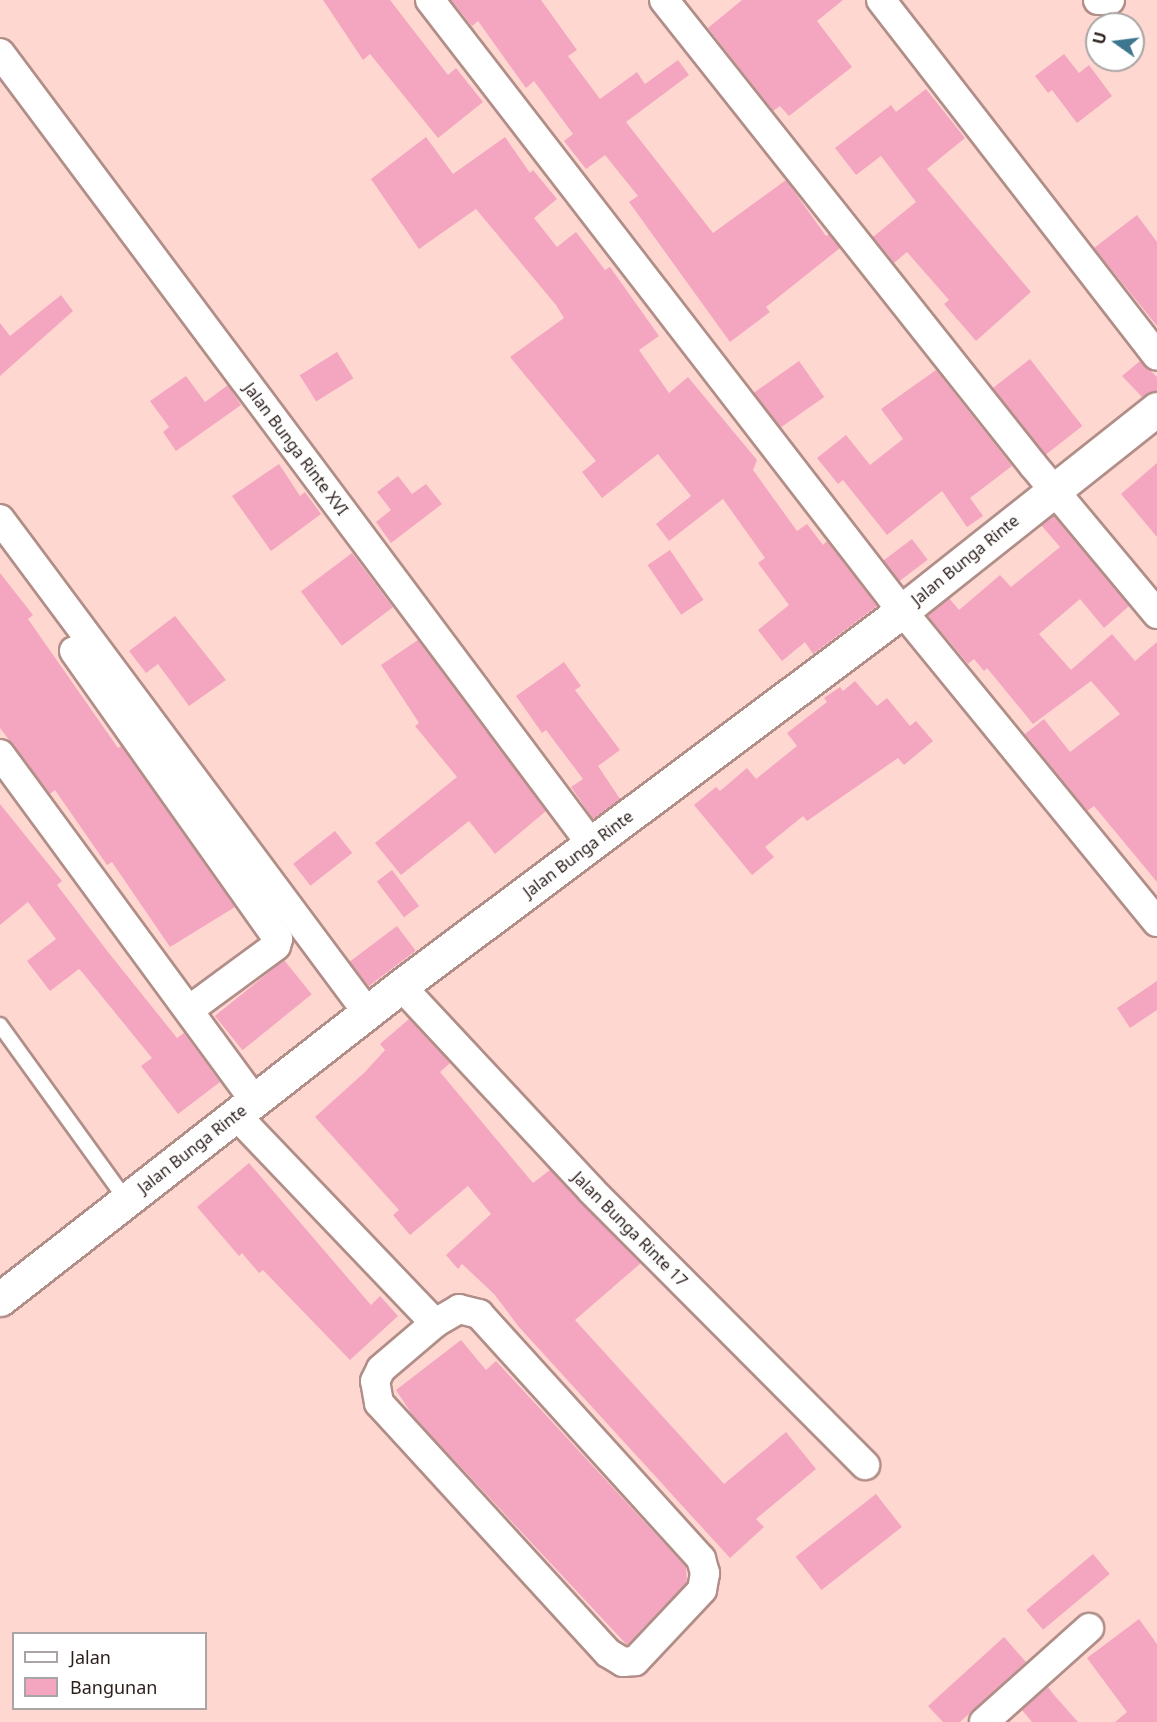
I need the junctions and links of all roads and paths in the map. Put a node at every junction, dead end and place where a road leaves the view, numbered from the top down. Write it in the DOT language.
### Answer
graph roads {
  1 [pos="430,0"];
  2 [pos="664,0"];
  3 [pos="881,0"];
  4 [pos="1098,0"];
  5 [pos="1110,0"];
  6 [pos="0,53"];
  7 [pos="1157,356"];
  8 [pos="1157,409"];
  9 [pos="1053,489"];
  10 [pos="0,519"];
  11 [pos="0,548"];
  12 [pos="902,611"];
  13 [pos="1157,614"];
  14 [pos="0,754"];
  15 [pos="591,844"];
  16 [pos="1157,922"];
  17 [pos="401,986"];
  18 [pos="189,1010"];
  19 [pos="367,1012"];
  20 [pos="0,1025"];
  21 [pos="245,1108"];
  22 [pos="126,1200"];
  23 [pos="0,1299"];
  24 [pos="435,1323"];
  25 [pos="865,1465"];
  26 [pos="1089,1628"];
  27 [pos="984,1722"];
  1 -- 12 [label="street"];
  2 -- 9 [label="street"];
  3 -- 7 [label="street"];
  4 -- 5 [label="street"];
  6 -- 15 [label="street, Jalan Bunga Rinte XVI"];
  8 -- 9 [label="street, Jalan Bunga Rinte"];
  9 -- 12 [label="street, Jalan Bunga Rinte"];
  9 -- 13 [label="street"];
  10 -- 19 [label="street"];
  11 -- 18 [label="street"];
  12 -- 15 [label="street, Jalan Bunga Rinte"];
  12 -- 16 [label="street"];
  14 -- 18 [label="street"];
  15 -- 17 [label="street, Jalan Bunga Rinte"];
  17 -- 19 [label="street, Jalan Bunga Rinte"];
  17 -- 25 [label="street, Jalan Bunga Rinte 17"];
  18 -- 21 [label="street"];
  19 -- 21 [label="street, Jalan Bunga Rinte"];
  20 -- 22 [label="lane"];
  21 -- 22 [label="street, Jalan Bunga Rinte"];
  21 -- 24 [label="street"];
  22 -- 23 [label="street, Jalan Bunga Rinte"];
  24 -- 24 [label="street"];
  26 -- 27 [label="street"];
}
